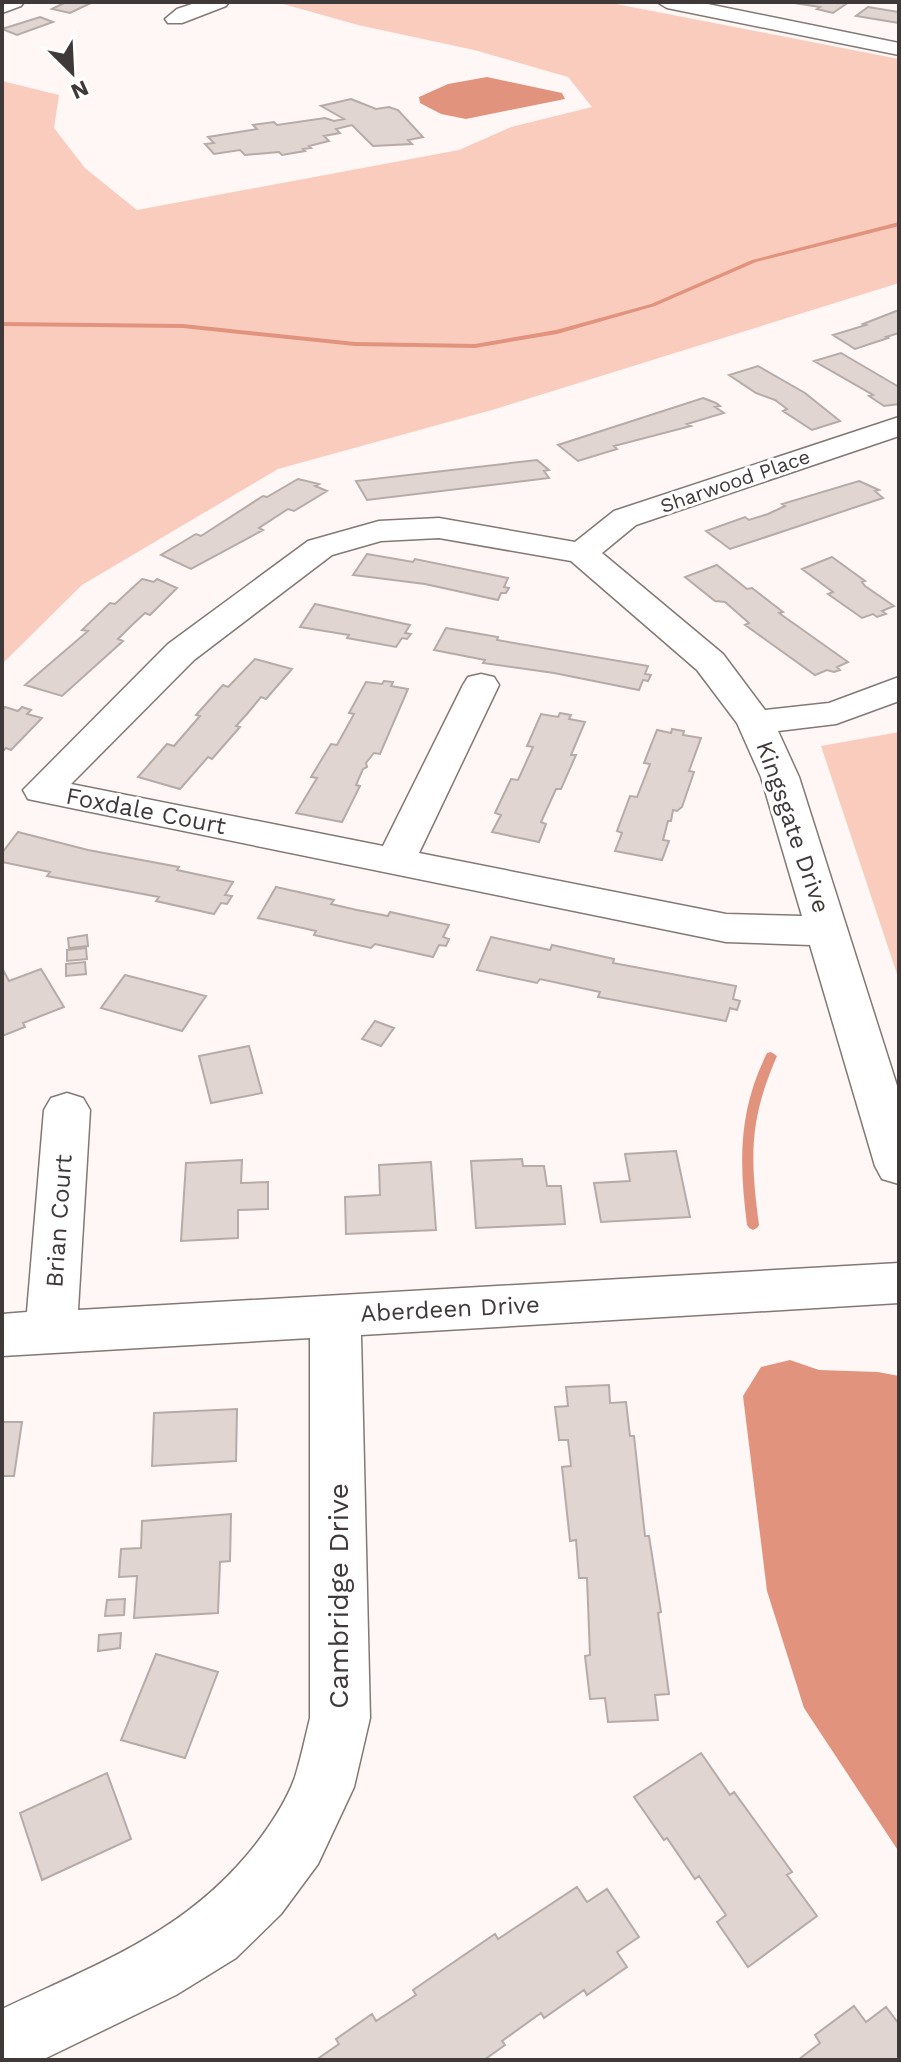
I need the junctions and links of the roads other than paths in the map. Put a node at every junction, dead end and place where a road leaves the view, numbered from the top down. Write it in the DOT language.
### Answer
graph roads {
  1 [pos="14,2"];
  2 [pos="219,2"];
  3 [pos="681,3"];
  4 [pos="2,7"];
  5 [pos="175,19"];
  6 [pos="899,49"];
  7 [pos="899,426"];
  8 [pos="582,553"];
  9 [pos="481,685"];
  10 [pos="899,688"];
  11 [pos="755,722"];
  12 [pos="395,862"];
  13 [pos="827,931"];
  14 [pos="67,1110"];
  15 [pos="899,1166"];
  16 [pos="899,1283"];
  17 [pos="335,1315"];
  18 [pos="51,1331"];
  19 [pos="2,1335"];
  20 [pos="2,2044"];
  1 -- 4 [label="street"];
  2 -- 5 [label="street"];
  3 -- 6 [label="street"];
  7 -- 8 [label="street, Sharwood Place"];
  8 -- 11 [label="street, Kingsgate Drive"];
  8 -- 12 [label="street, Foxdale Court"];
  9 -- 12 [label="street"];
  10 -- 11 [label="street"];
  11 -- 13 [label="street, Kingsgate Drive"];
  12 -- 13 [label="street, Foxdale Court"];
  13 -- 15 [label="street, Kingsgate Drive"];
  14 -- 18 [label="street, Brian Court"];
  16 -- 17 [label="street, Aberdeen Drive"];
  17 -- 18 [label="street, Aberdeen Drive"];
  17 -- 20 [label="street, Cambridge Drive"];
  18 -- 19 [label="street, Aberdeen Drive"];
}
